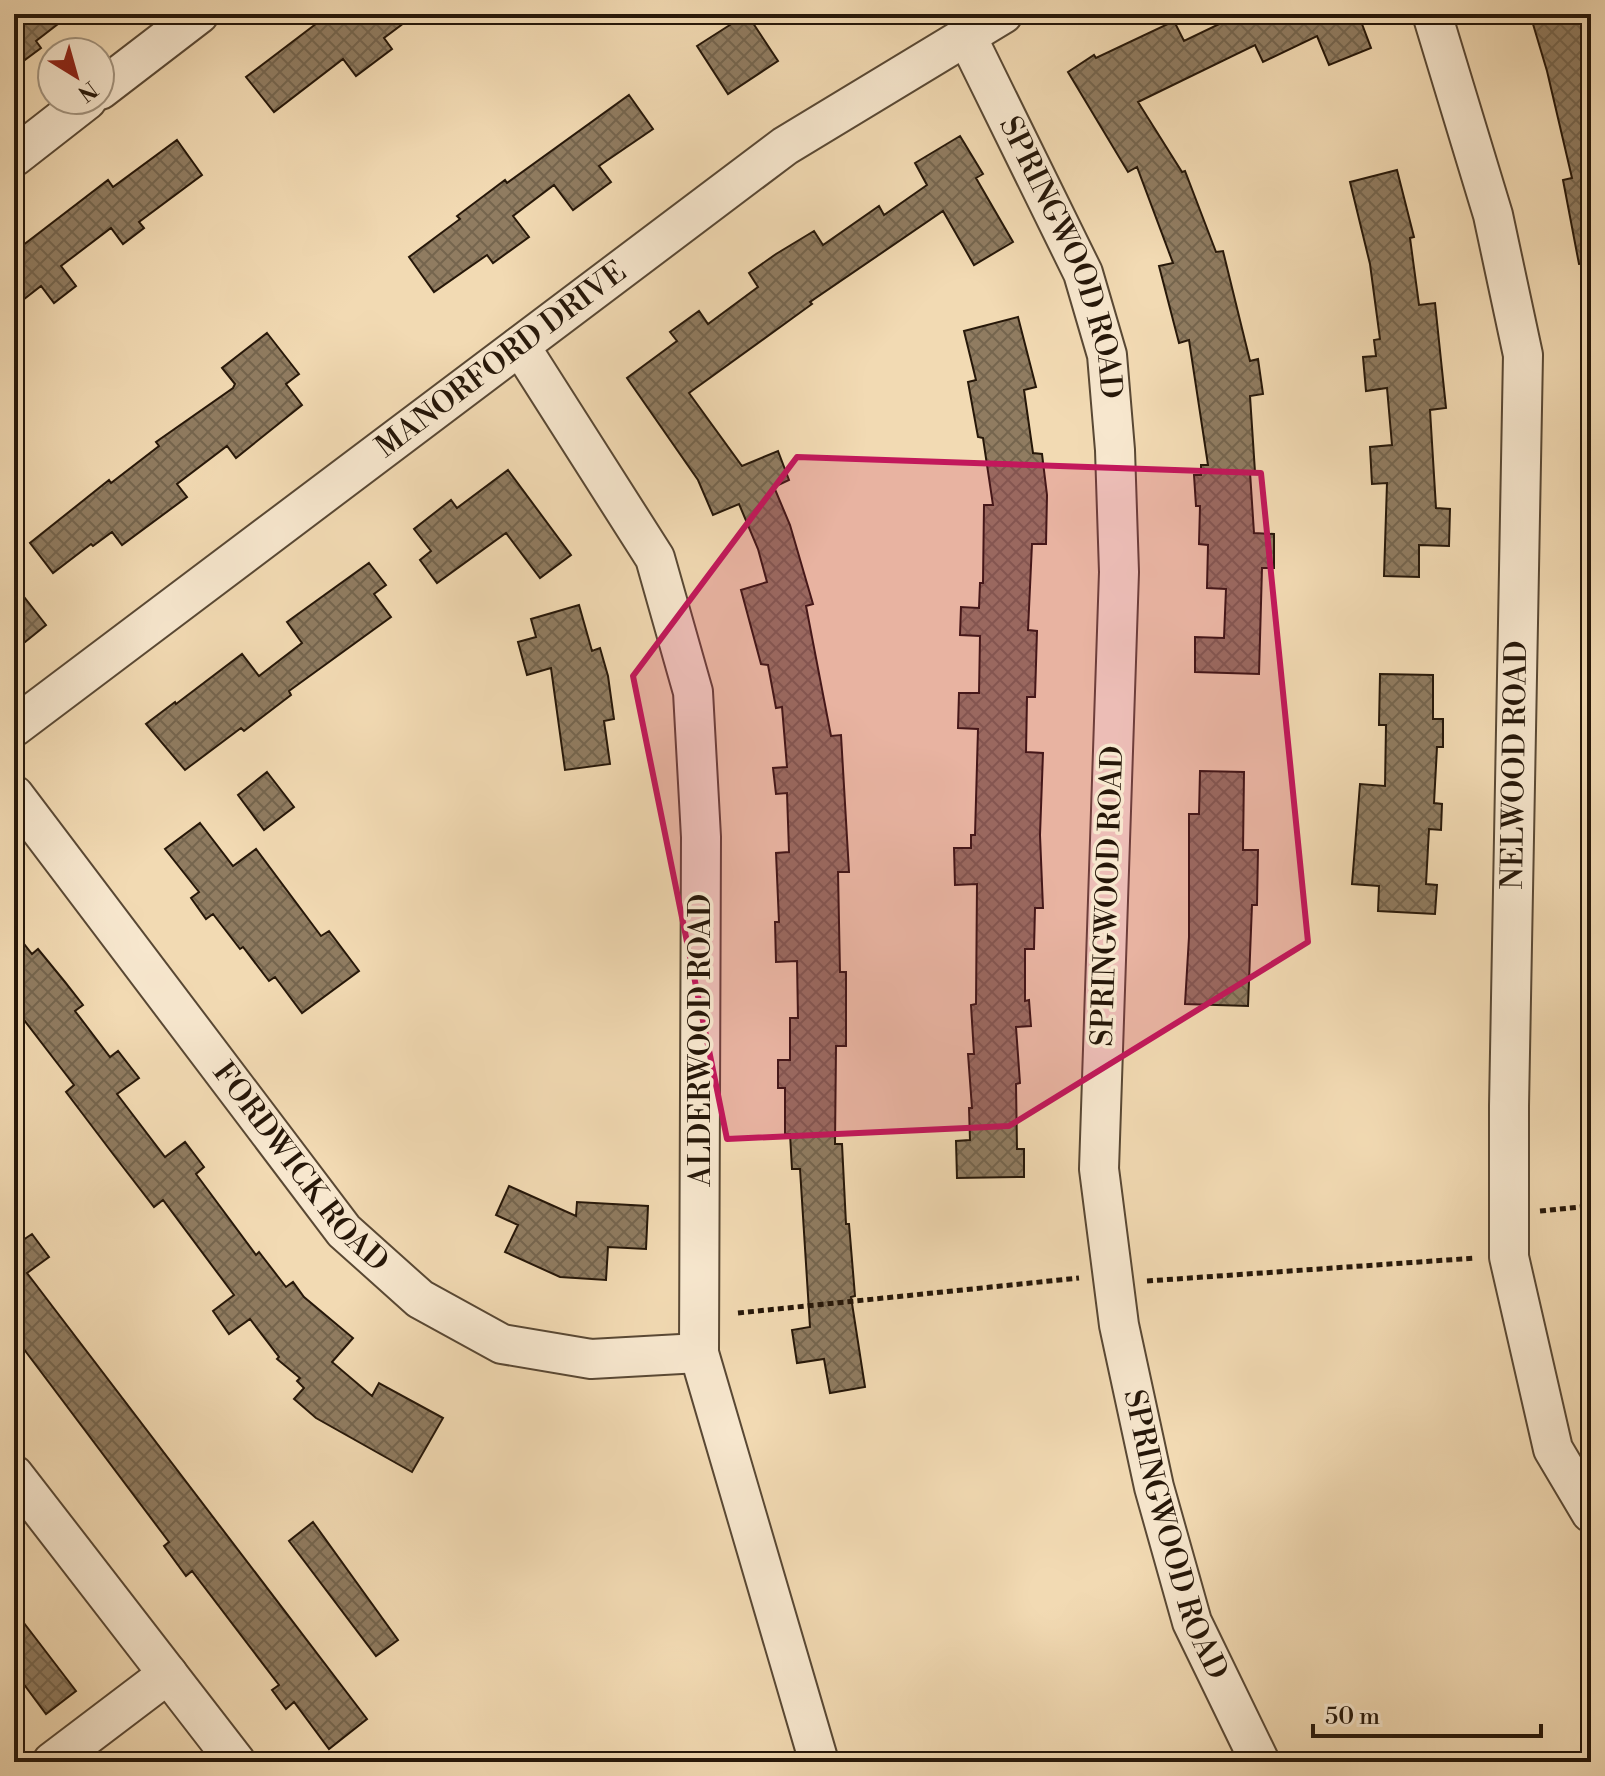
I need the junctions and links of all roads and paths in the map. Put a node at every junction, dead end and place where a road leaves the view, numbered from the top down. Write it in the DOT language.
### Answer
graph roads {
  1 [pos="199,14"];
  2 [pos="1003,14"];
  3 [pos="1432,14"];
  4 [pos="966,35"];
  5 [pos="116,78"];
  6 [pos="67,116"];
  7 [pos="14,157"];
  8 [pos="520,346"];
  9 [pos="14,727"];
  10 [pos="14,795"];
  11 [pos="1591,1206"];
  12 [pos="1537,1211"];
  13 [pos="1477,1258"];
  14 [pos="1079,1278"];
  15 [pos="1140,1282"];
  16 [pos="738,1313"];
  17 [pos="699,1353"];
  18 [pos="14,1475"];
  19 [pos="1591,1513"];
  20 [pos="168,1674"];
  21 [pos="52,1762"];
  22 [pos="236,1762"];
  23 [pos="819,1762"];
  24 [pos="1260,1762"];
  1 -- 5 [label="street"];
  2 -- 4 [label="street, MANORFORD DRIVE"];
  3 -- 19 [label="street, NELWOOD ROAD"];
  4 -- 8 [label="street, MANORFORD DRIVE"];
  4 -- 24 [label="street, SPRINGWOOD ROAD"];
  6 -- 7 [label="street"];
  8 -- 9 [label="street, MANORFORD DRIVE"];
  8 -- 17 [label="street, ALDERWOOD ROAD"];
  10 -- 17 [label="street, FORDWICK ROAD"];
  11 -- 12 [label="path"];
  13 -- 15 [label="path"];
  14 -- 16 [label="path"];
  17 -- 23 [label="street, ALDERWOOD ROAD"];
  18 -- 20 [label="street"];
  20 -- 21 [label="street"];
  20 -- 22 [label="street"];
}
